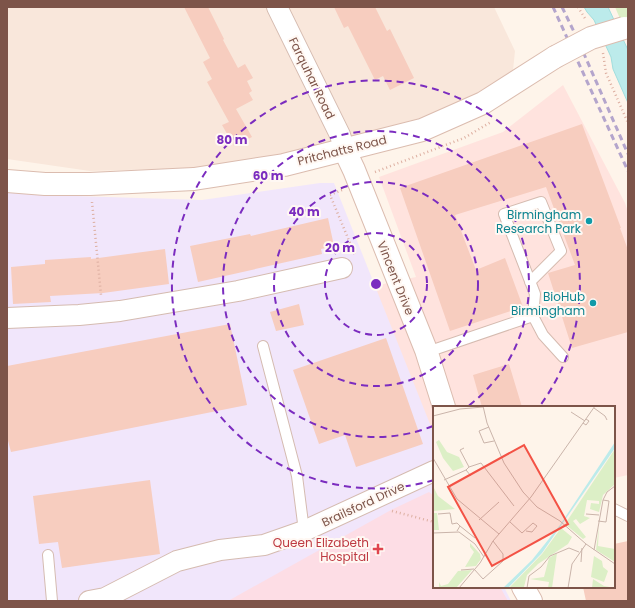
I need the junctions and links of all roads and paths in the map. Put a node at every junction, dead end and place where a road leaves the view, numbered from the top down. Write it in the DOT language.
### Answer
graph roads {
  1 [pos="278,7"];
  2 [pos="578,7"];
  3 [pos="590,25"];
  4 [pos="626,27"];
  5 [pos="602,49"];
  6 [pos="628,123"];
  7 [pos="345,151"];
  8 [pos="7,181"];
  9 [pos="90,184"];
  10 [pos="330,195"];
  11 [pos="349,263"];
  12 [pos="530,282"];
  13 [pos="102,313"];
  14 [pos="533,316"];
  15 [pos="7,318"];
  16 [pos="263,346"];
  17 [pos="426,350"];
  18 [pos="563,357"];
  19 [pos="444,406"];
  20 [pos="433,471"];
  21 [pos="377,498"];
  22 [pos="615,510"];
  23 [pos="628,516"];
  24 [pos="433,522"];
  25 [pos="304,531"];
  26 [pos="48,555"];
  27 [pos="52,601"];
  28 [pos="89,601"];
  1 -- 7 [label="street, Farquhar Road"];
  2 -- 3 [label="path"];
  4 -- 7 [label="street, Pritchatts Road, bridge"];
  5 -- 6 [label="path"];
  7 -- 9 [label="street, Pritchatts Road"];
  7 -- 17 [label="street, Vincent Drive"];
  8 -- 9 [label="street, Pritchatts Road"];
  9 -- 13 [label="path"];
  10 -- 11 [label="path"];
  11 -- 13 [label="street"];
  12 -- 12 [label="lane"];
  12 -- 14 [label="lane"];
  13 -- 15 [label="street"];
  14 -- 17 [label="lane"];
  14 -- 18 [label="lane"];
  16 -- 25 [label="lane"];
  17 -- 19 [label="street, Vincent Drive"];
  20 -- 21 [label="street, Brailsford Drive"];
  21 -- 24 [label="path"];
  21 -- 25 [label="street, Brailsford Drive"];
  22 -- 23 [label="lane"];
  25 -- 28 [label="street, Brailsford Drive"];
  26 -- 27 [label="lane"];
}
